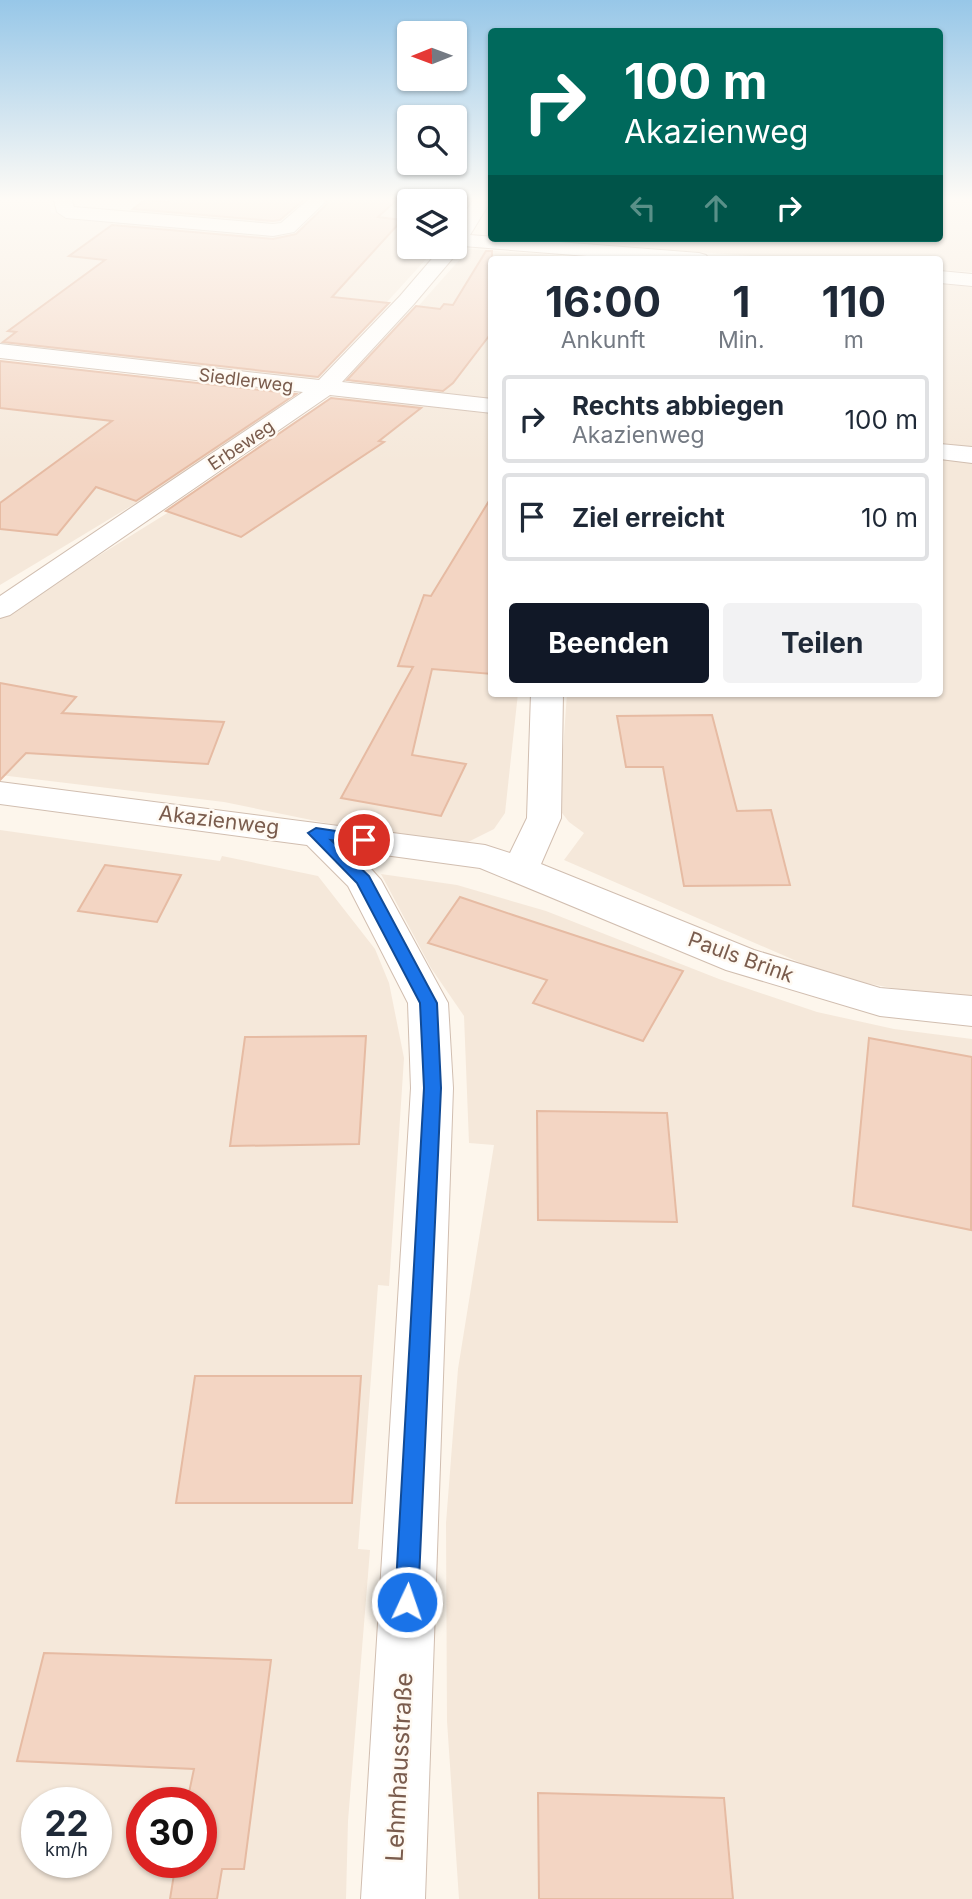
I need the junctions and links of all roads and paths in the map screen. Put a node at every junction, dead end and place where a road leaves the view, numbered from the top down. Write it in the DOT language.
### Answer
graph roads {
  1 [pos="419,286"];
  2 [pos="0,351"];
  3 [pos="323,389"];
  4 [pos="488,406"];
  5 [pos="943,452"];
  6 [pos="972,455"];
  7 [pos="0,609"];
  8 [pos="547,697"];
  9 [pos="0,793"];
  10 [pos="316,833"];
  11 [pos="520,869"];
  12 [pos="972,1011"];
  13 [pos="393,1899"];
  1 -- 3 [label="street, Erbeweg"];
  2 -- 3 [label="street, Siedlerweg"];
  3 -- 4 [label="street, Siedlerweg"];
  3 -- 7 [label="street, Erbeweg"];
  5 -- 6 [label="street"];
  8 -- 11 [label="street"];
  9 -- 10 [label="street, Akazienweg"];
  10 -- 11 [label="street, Akazienweg"];
  10 -- 13 [label="street, Lehmhausstraße"];
  11 -- 12 [label="street, Pauls Brink"];
}
